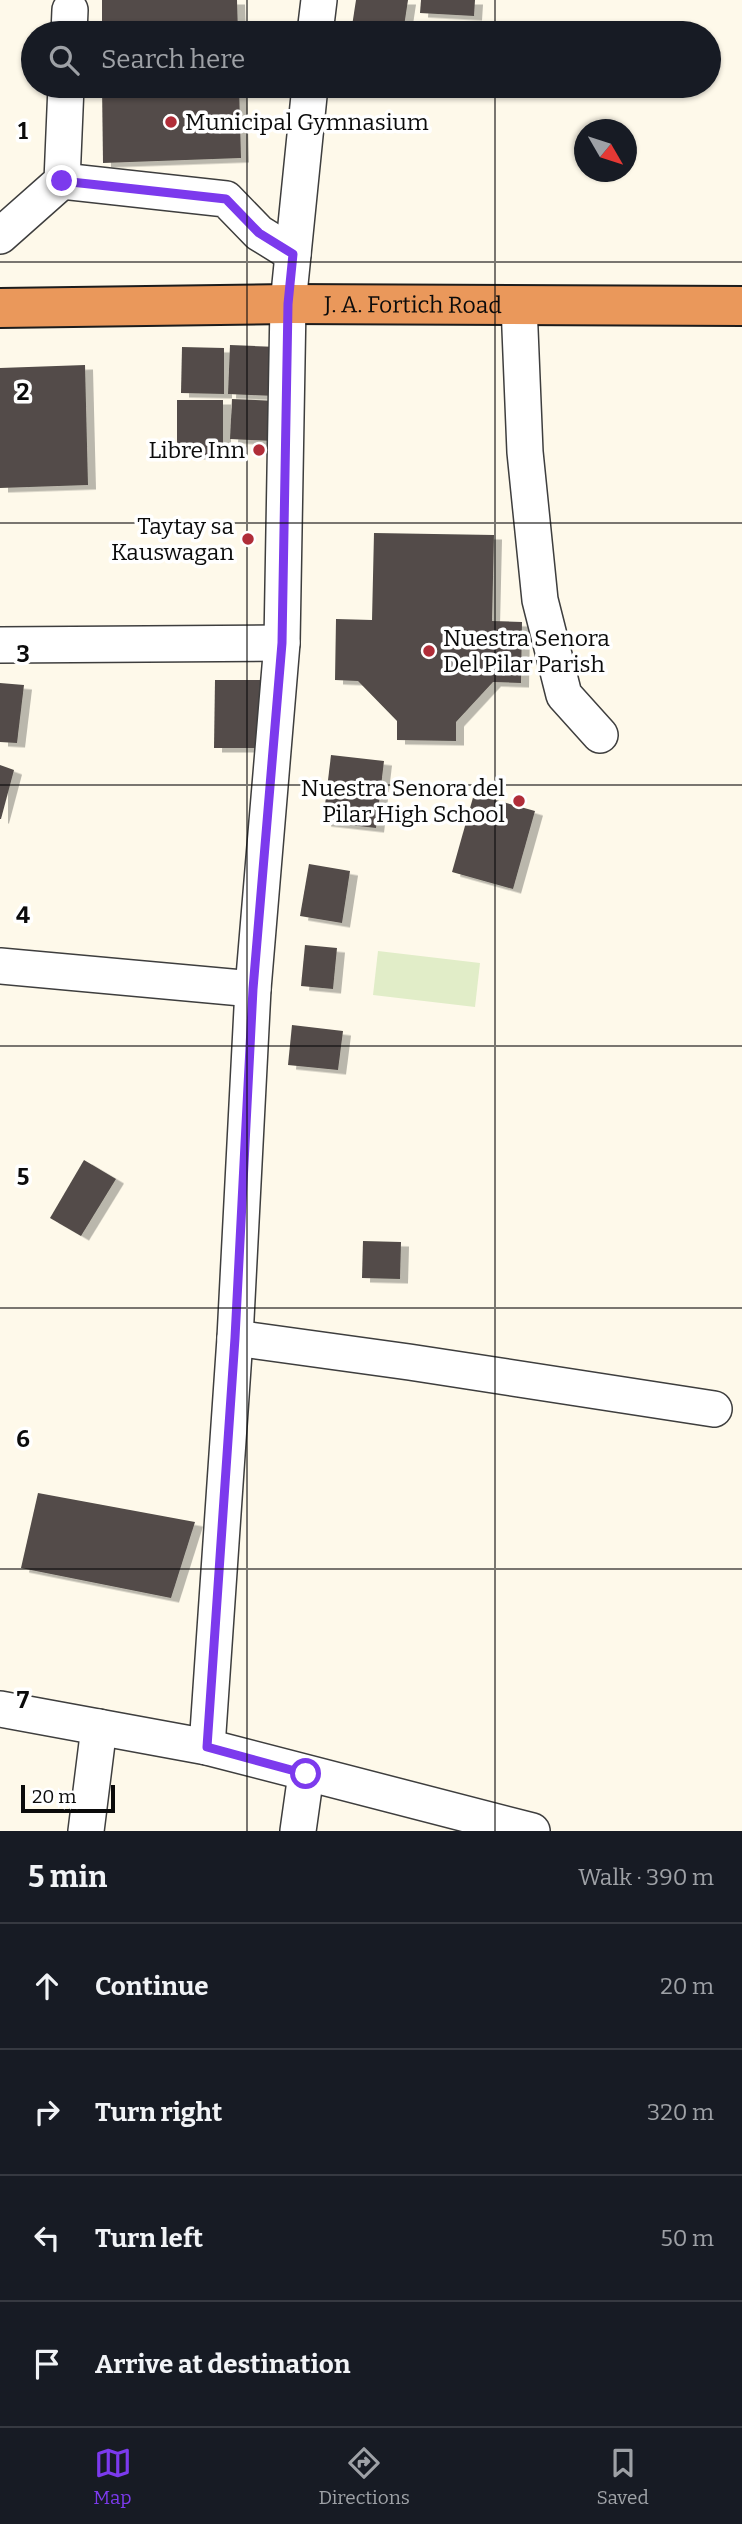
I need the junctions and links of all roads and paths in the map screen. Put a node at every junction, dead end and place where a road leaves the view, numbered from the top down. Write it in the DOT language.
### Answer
graph roads {
  1 [pos="319,0"];
  2 [pos="317,21"];
  3 [pos="65,98"];
  4 [pos="309,98"];
  5 [pos="62,181"];
  6 [pos="0,236"];
  7 [pos="293,254"];
  8 [pos="288,304"];
  9 [pos="519,305"];
  10 [pos="742,306"];
  11 [pos="0,308"];
  12 [pos="282,643"];
  13 [pos="0,645"];
  14 [pos="600,735"];
  15 [pos="0,966"];
  16 [pos="253,989"];
  17 [pos="235,1338"];
  18 [pos="714,1409"];
  19 [pos="0,1709"];
  20 [pos="99,1727"];
  21 [pos="207,1747"];
  22 [pos="306,1774"];
  23 [pos="527,1830"];
  24 [pos="86,1831"];
  25 [pos="298,1831"];
  1 -- 2 [label="street"];
  3 -- 5 [label="street"];
  4 -- 7 [label="street"];
  5 -- 6 [label="street"];
  5 -- 7 [label="street"];
  7 -- 8 [label="street"];
  8 -- 9 [label="highway, J. A. Fortich Road"];
  8 -- 11 [label="highway, J. A. Fortich Road"];
  8 -- 12 [label="street"];
  9 -- 10 [label="highway, J. A. Fortich Road"];
  9 -- 14 [label="street"];
  12 -- 13 [label="street"];
  12 -- 16 [label="street"];
  15 -- 16 [label="street"];
  16 -- 17 [label="street"];
  17 -- 18 [label="street"];
  17 -- 21 [label="street"];
  19 -- 20 [label="street"];
  20 -- 21 [label="street"];
  20 -- 24 [label="street"];
  21 -- 22 [label="street"];
  22 -- 23 [label="street"];
  22 -- 25 [label="street"];
}
